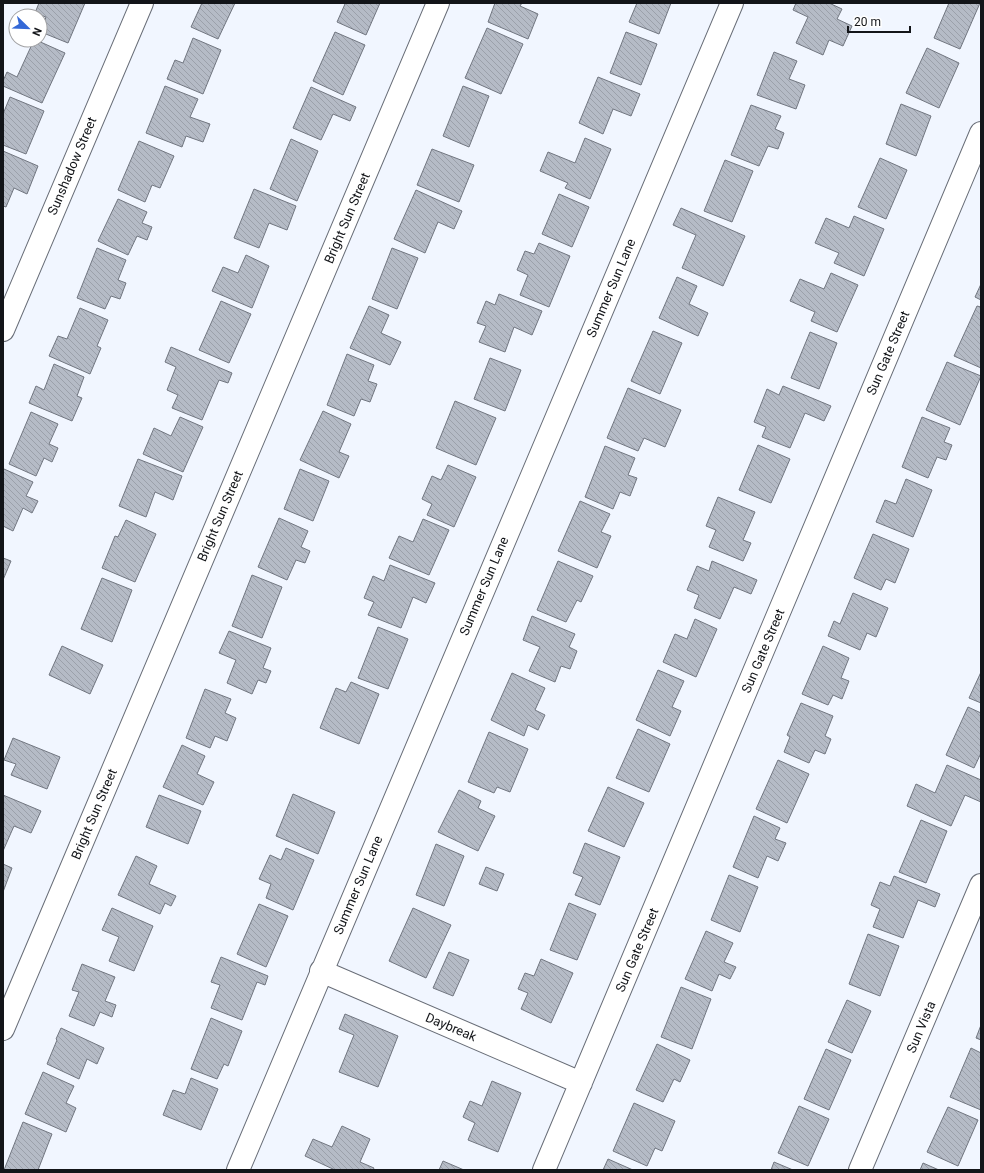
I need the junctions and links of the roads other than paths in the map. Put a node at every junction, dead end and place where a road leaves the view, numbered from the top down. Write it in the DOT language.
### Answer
graph roads {
  1 [pos="142,3"];
  2 [pos="438,3"];
  3 [pos="732,3"];
  4 [pos="981,133"];
  5 [pos="3,330"];
  6 [pos="981,885"];
  7 [pos="321,971"];
  8 [pos="3,1029"];
  9 [pos="581,1083"];
  10 [pos="238,1170"];
  11 [pos="544,1170"];
  12 [pos="860,1170"];
  1 -- 5 [label="street, Sunshadow Street"];
  2 -- 8 [label="street, Bright Sun Street"];
  3 -- 7 [label="street, Summer Sun Lane"];
  4 -- 9 [label="street, Sun Gate Street"];
  6 -- 12 [label="street, Sun Vista"];
  7 -- 9 [label="street, Daybreak"];
  7 -- 10 [label="street, Summer Sun Lane"];
  9 -- 11 [label="street, Sun Gate Street"];
}
